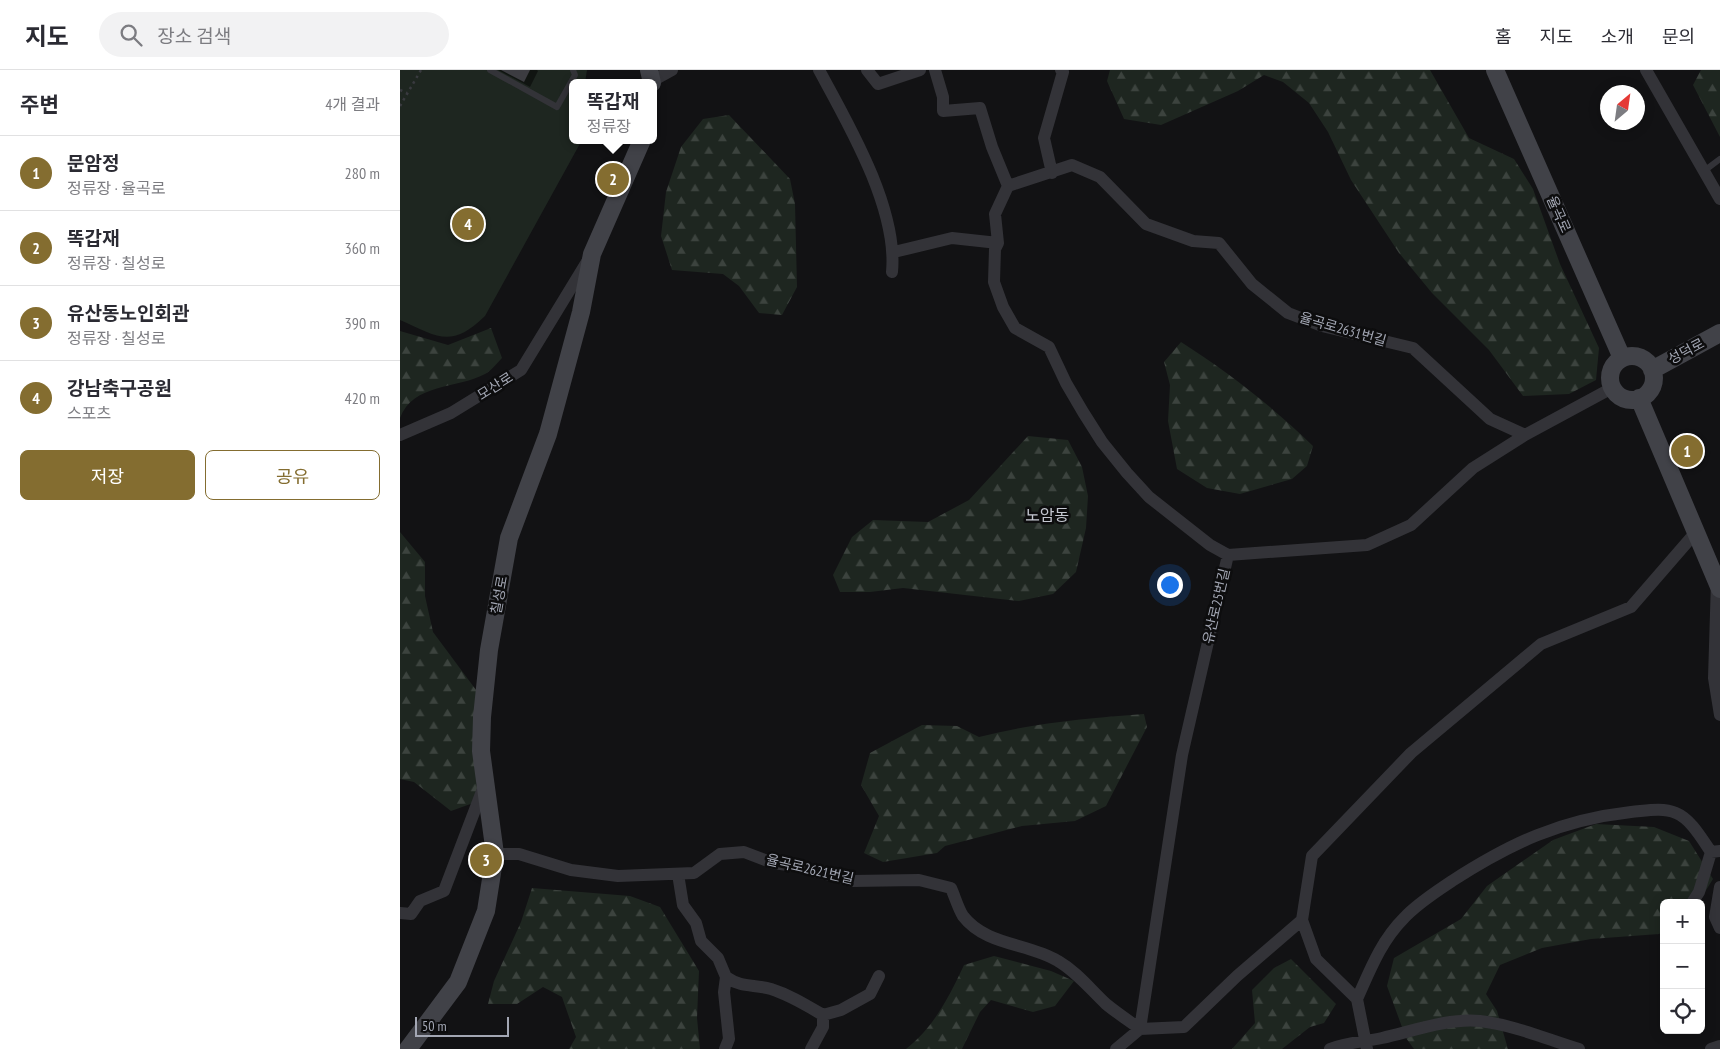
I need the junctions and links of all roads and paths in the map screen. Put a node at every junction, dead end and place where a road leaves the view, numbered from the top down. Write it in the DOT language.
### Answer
graph roads {
  1 [pos="421,70"];
  2 [pos="490,70"];
  3 [pos="672,70"];
  4 [pos="819,70"];
  5 [pos="867,70"];
  6 [pos="920,70"];
  7 [pos="935,70"];
  8 [pos="1061,70"];
  9 [pos="1495,70"];
  10 [pos="1646,70"];
  11 [pos="651,78"];
  12 [pos="569,86"];
  13 [pos="400,90"];
  14 [pos="407,93"];
  15 [pos="400,106"];
  16 [pos="640,144"];
  17 [pos="1720,159"];
  18 [pos="1704,171"];
  19 [pos="1052,173"];
  20 [pos="1008,186"];
  21 [pos="1720,199"];
  22 [pos="998,243"];
  23 [pos="894,252"];
  24 [pos="592,254"];
  25 [pos="892,272"];
  26 [pos="1720,333"];
  27 [pos="1622,358"];
  28 [pos="1652,370"];
  29 [pos="1612,388"];
  30 [pos="1639,398"];
  31 [pos="400,435"];
  32 [pos="1525,435"];
  33 [pos="1696,532"];
  34 [pos="1228,555"];
  35 [pos="1718,585"];
  36 [pos="1720,716"];
  37 [pos="484,786"];
  38 [pos="1716,852"];
  39 [pos="495,854"];
  40 [pos="678,874"];
  41 [pos="1720,887"];
  42 [pos="1695,899"];
  43 [pos="400,913"];
  44 [pos="1302,920"];
  45 [pos="1720,928"];
  46 [pos="879,976"];
  47 [pos="726,977"];
  48 [pos="1357,999"];
  49 [pos="823,1015"];
  50 [pos="1140,1029"];
  51 [pos="1366,1046"];
  52 [pos="1720,1046"];
  53 [pos="408,1049"];
  54 [pos="725,1049"];
  55 [pos="811,1049"];
  56 [pos="1116,1049"];
  57 [pos="1330,1049"];
  58 [pos="1579,1049"];
  59 [pos="1711,1049"];
  1 -- 14 [label="path"];
  2 -- 12 [label="lane"];
  3 -- 11 [label="street"];
  4 -- 23 [label="street"];
  5 -- 6 [label="street"];
  7 -- 20 [label="street"];
  8 -- 19 [label="street"];
  9 -- 27 [label="street, 율곡로"];
  10 -- 18 [label="street"];
  13 -- 14 [label="path"];
  14 -- 15 [label="path"];
  16 -- 24 [label="street, 칠성로"];
  17 -- 18 [label="lane"];
  18 -- 21 [label="street"];
  19 -- 20 [label="street, 율곡로2631번길"];
  19 -- 32 [label="street, 율곡로2631번길"];
  20 -- 22 [label="street"];
  22 -- 23 [label="street"];
  22 -- 34 [label="street, 유산로25번길"];
  23 -- 25 [label="street"];
  24 -- 31 [label="street, 모산로"];
  24 -- 37 [label="street, 칠성로"];
  26 -- 28 [label="street, 성덕로"];
  27 -- 28 [label="street"];
  27 -- 29 [label="street"];
  28 -- 30 [label="street"];
  29 -- 30 [label="street"];
  29 -- 32 [label="street"];
  30 -- 33 [label="street"];
  32 -- 34 [label="street"];
  33 -- 35 [label="street"];
  33 -- 44 [label="street"];
  34 -- 50 [label="street, 유산로25번길"];
  35 -- 36 [label="street"];
  37 -- 39 [label="street, 칠성로"];
  37 -- 43 [label="street"];
  38 -- 42 [label="street"];
  38 -- 48 [label="street"];
  39 -- 40 [label="street, 율곡로2621번길"];
  39 -- 53 [label="street, 칠성로"];
  40 -- 47 [label="street"];
  40 -- 50 [label="street, 율곡로2621번길"];
  41 -- 45 [label="street"];
  44 -- 48 [label="street"];
  44 -- 50 [label="street"];
  46 -- 49 [label="street"];
  47 -- 49 [label="street"];
  47 -- 54 [label="street"];
  48 -- 51 [label="street"];
  49 -- 55 [label="street"];
  50 -- 56 [label="street"];
  51 -- 57 [label="street"];
  51 -- 58 [label="street"];
  52 -- 59 [label="street"];
}
